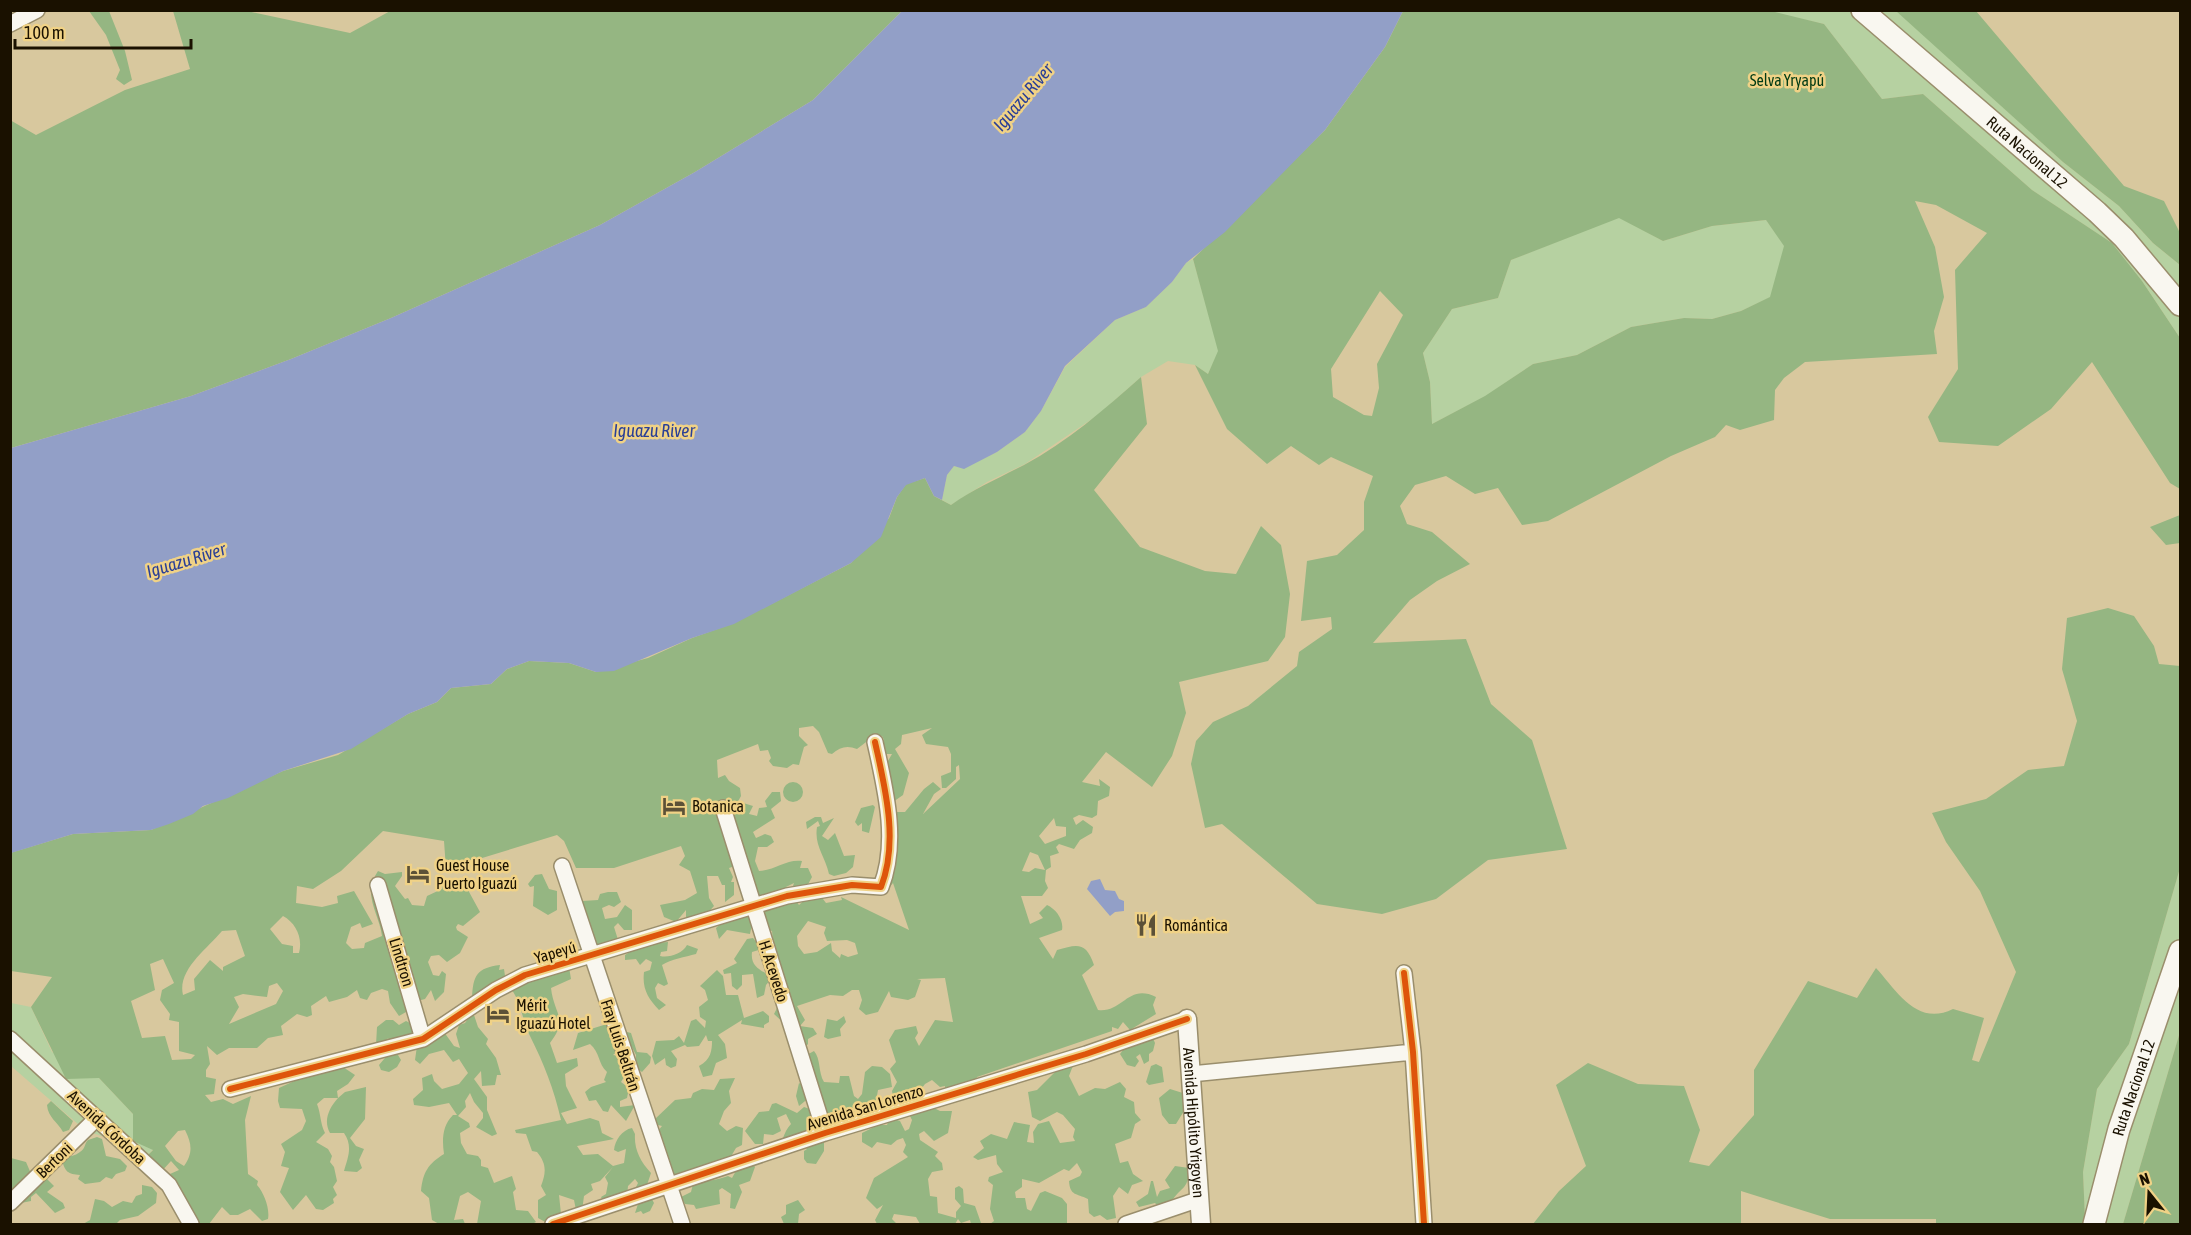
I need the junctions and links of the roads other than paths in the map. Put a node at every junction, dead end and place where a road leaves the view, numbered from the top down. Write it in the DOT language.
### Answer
graph roads {
  1 [pos="37,10"];
  2 [pos="1862,10"];
  3 [pos="10,24"];
  4 [pos="2181,304"];
  5 [pos="875,742"];
  6 [pos="723,808"];
  7 [pos="562,866"];
  8 [pos="378,885"];
  9 [pos="753,906"];
  10 [pos="2181,951"];
  11 [pos="592,956"];
  12 [pos="1404,973"];
  13 [pos="1187,1019"];
  14 [pos="10,1039"];
  15 [pos="423,1039"];
  16 [pos="1413,1052"];
  17 [pos="1191,1074"];
  18 [pos="230,1089"];
  19 [pos="97,1118"];
  20 [pos="825,1133"];
  21 [pos="668,1186"];
  22 [pos="1200,1199"];
  23 [pos="10,1203"];
  24 [pos="191,1224"];
  25 [pos="553,1224"];
  26 [pos="682,1224"];
  27 [pos="1126,1224"];
  28 [pos="1201,1224"];
  29 [pos="1424,1224"];
  30 [pos="2094,1224"];
  1 -- 3 [label="street"];
  2 -- 4 [label="highway, Ruta Nacional 12"];
  5 -- 9 [label="street, Yapeyú"];
  6 -- 9 [label="street, H. Acevedo"];
  7 -- 11 [label="street, Fray Luis Beltrán"];
  8 -- 15 [label="street, Lindtron"];
  9 -- 11 [label="street, Yapeyú"];
  9 -- 20 [label="street, H. Acevedo"];
  10 -- 30 [label="highway, Ruta Nacional 12"];
  11 -- 15 [label="street, Yapeyú"];
  11 -- 21 [label="street, Fray Luis Beltrán"];
  12 -- 16 [label="street"];
  13 -- 17 [label="main road, Avenida Hipólito Yrigoyen"];
  13 -- 20 [label="street, Avenida San Lorenzo"];
  14 -- 19 [label="street, Avenida Córdoba"];
  15 -- 18 [label="street, Yapeyú"];
  16 -- 17 [label="street"];
  16 -- 29 [label="street"];
  17 -- 22 [label="main road, Avenida Hipólito Yrigoyen"];
  19 -- 23 [label="street, Bertoni"];
  19 -- 24 [label="street, Avenida Córdoba"];
  20 -- 21 [label="street, Avenida San Lorenzo"];
  21 -- 25 [label="street, Avenida San Lorenzo"];
  21 -- 26 [label="street, Fray Luis Beltrán"];
  22 -- 27 [label="street"];
  22 -- 28 [label="main road, Avenida Hipólito Yrigoyen"];
}
